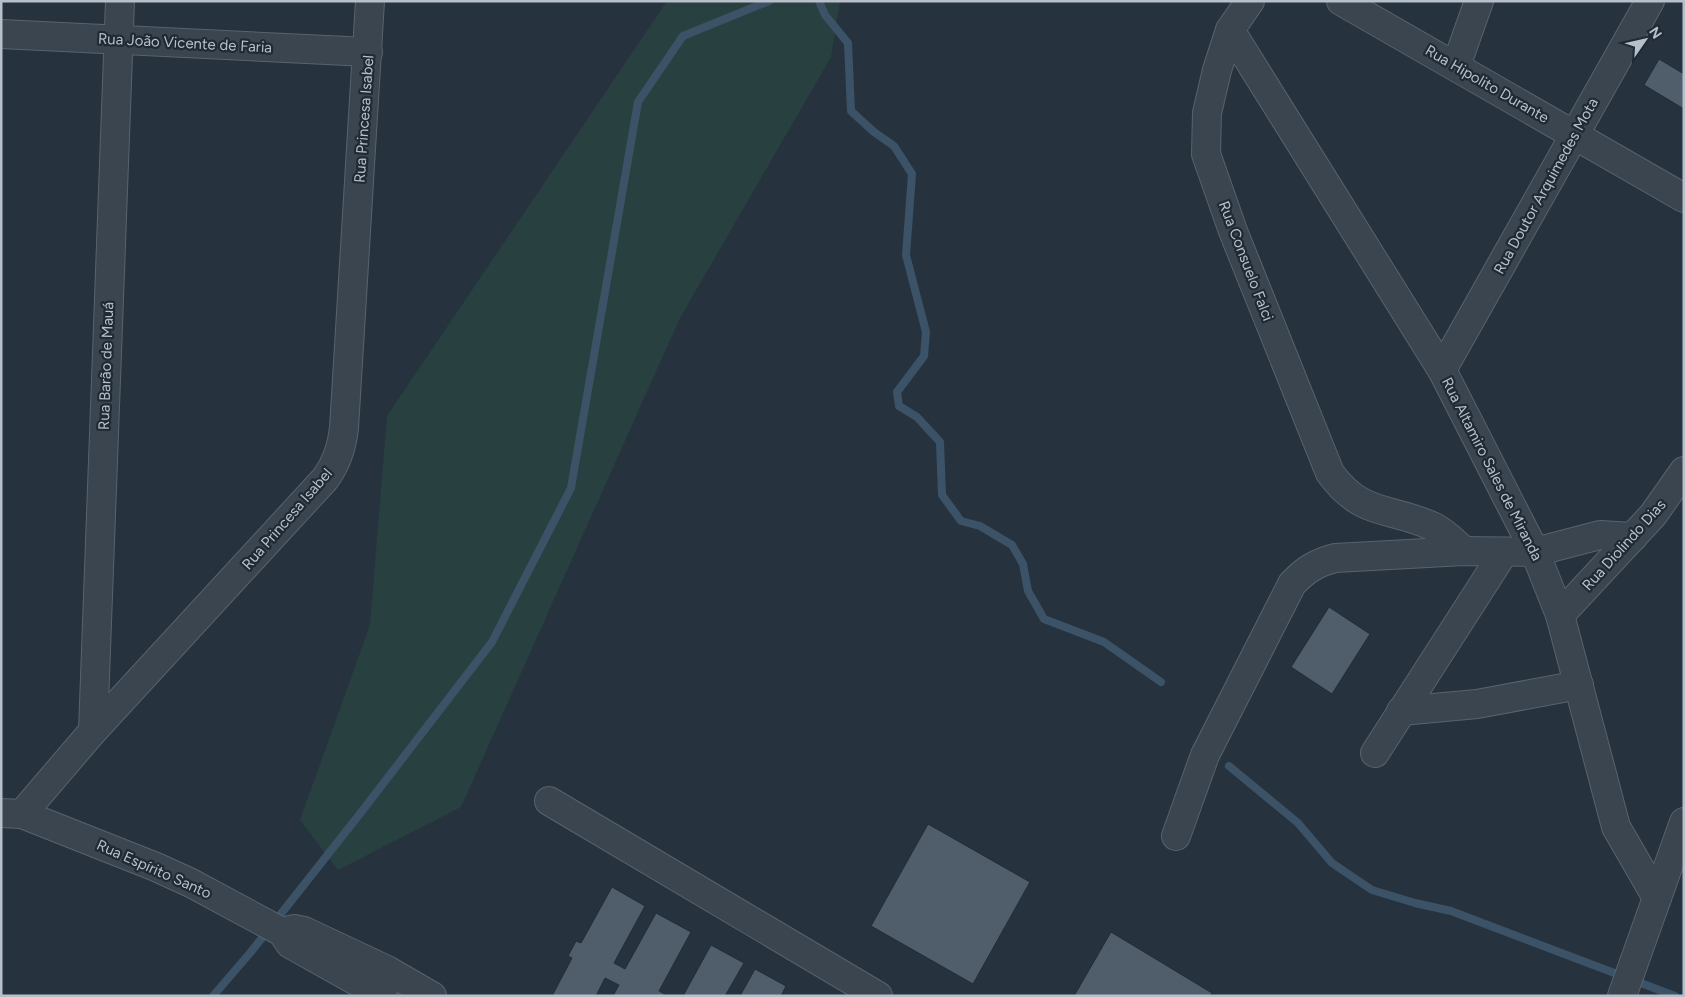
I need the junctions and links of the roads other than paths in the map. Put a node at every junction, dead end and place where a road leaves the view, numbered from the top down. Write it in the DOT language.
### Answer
graph roads {
  1 [pos="120,1"];
  2 [pos="370,1"];
  3 [pos="1250,1"];
  4 [pos="1341,1"];
  5 [pos="1479,1"];
  6 [pos="1650,1"];
  7 [pos="1230,30"];
  8 [pos="1,34"];
  9 [pos="118,40"];
  10 [pos="368,52"];
  11 [pos="1456,66"];
  12 [pos="1575,134"];
  13 [pos="1684,198"];
  14 [pos="1442,370"];
  15 [pos="1684,471"];
  16 [pos="1633,537"];
  17 [pos="1464,551"];
  18 [pos="1504,552"];
  19 [pos="1535,552"];
  20 [pos="1560,615"];
  21 [pos="1579,685"];
  22 [pos="1401,711"];
  23 [pos="93,731"];
  24 [pos="1375,753"];
  25 [pos="549,800"];
  26 [pos="11,814"];
  27 [pos="1684,822"];
  28 [pos="1176,836"];
  29 [pos="1657,898"];
  30 [pos="279,931"];
  31 [pos="383,996"];
  32 [pos="432,996"];
  33 [pos="878,996"];
  34 [pos="1622,996"];
  1 -- 9 [label="street, Rua Barão de Mauá"];
  2 -- 10 [label="street, Rua Princesa Isabel"];
  3 -- 7 [label="street, Rua Consuelo Falci"];
  4 -- 11 [label="street, Rua Hipolito Durante"];
  5 -- 11 [label="street"];
  6 -- 12 [label="street, Rua Doutor Arquimedes Mota"];
  7 -- 14 [label="street, Rua Altamiro Sales de Miranda"];
  7 -- 17 [label="street, Rua Consuelo Falci"];
  8 -- 9 [label="street, Rua João Vicente de Faria"];
  9 -- 10 [label="street, Rua João Vicente de Faria"];
  9 -- 23 [label="street, Rua Barão de Mauá"];
  10 -- 23 [label="street, Rua Princesa Isabel"];
  11 -- 12 [label="street, Rua Hipolito Durante"];
  12 -- 13 [label="street, Rua Hipolito Durante"];
  12 -- 14 [label="street, Rua Doutor Arquimedes Mota"];
  14 -- 19 [label="street, Rua Altamiro Sales de Miranda"];
  15 -- 16 [label="street, Rua Diolindo Dias"];
  16 -- 19 [label="street"];
  16 -- 20 [label="street, Rua Diolindo Dias"];
  17 -- 18 [label="street"];
  17 -- 28 [label="street"];
  18 -- 19 [label="street"];
  18 -- 22 [label="street"];
  19 -- 20 [label="street, Rua Altamiro Sales de Miranda"];
  20 -- 21 [label="street, Rua Altamiro Sales de Miranda"];
  21 -- 22 [label="street"];
  21 -- 29 [label="street, Rua Altamiro Sales de Miranda"];
  22 -- 24 [label="street"];
  23 -- 26 [label="street, Rua Princesa Isabel"];
  25 -- 33 [label="street"];
  26 -- 30 [label="street, Rua Espírito Santo"];
  27 -- 29 [label="street"];
  29 -- 34 [label="street"];
  30 -- 31 [label="street, Rua Espírito Santo"];
  30 -- 32 [label="street, Rua Espírito Santo"];
}
